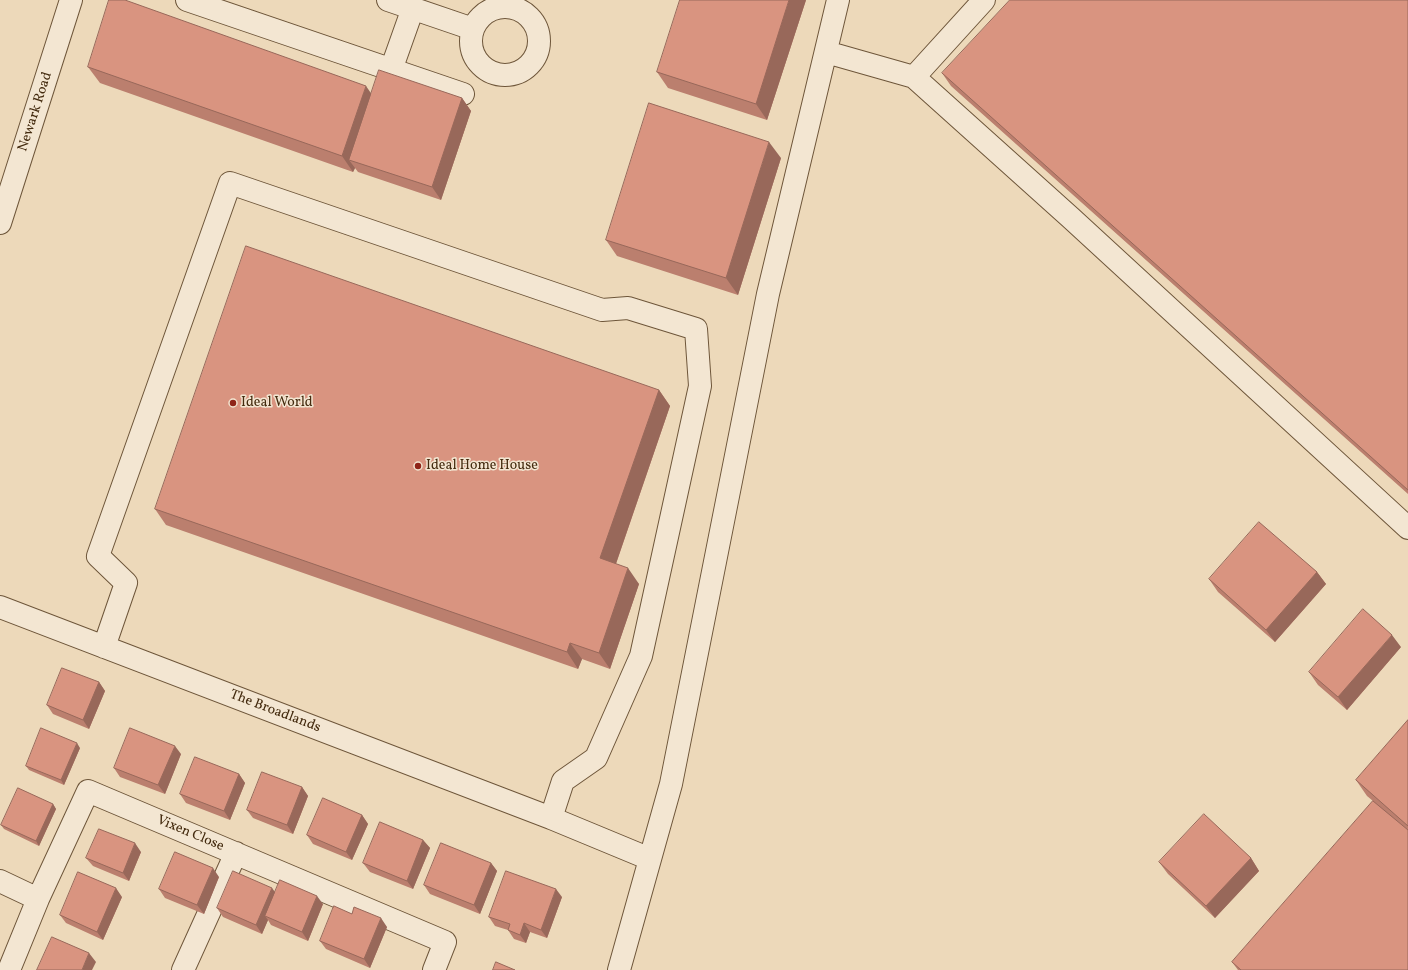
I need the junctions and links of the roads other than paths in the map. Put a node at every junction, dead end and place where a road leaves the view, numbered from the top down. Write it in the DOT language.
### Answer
graph roads {
  1 [pos="71,0"];
  2 [pos="187,0"];
  3 [pos="388,0"];
  4 [pos="838,0"];
  5 [pos="984,0"];
  6 [pos="228,6"];
  7 [pos="412,8"];
  8 [pos="473,29"];
  9 [pos="826,52"];
  10 [pos="391,70"];
  11 [pos="914,77"];
  12 [pos="463,94"];
  13 [pos="0,223"];
  14 [pos="1408,528"];
  15 [pos="0,607"];
  16 [pos="104,647"];
  17 [pos="551,818"];
  18 [pos="236,854"];
  19 [pos="650,859"];
  20 [pos="0,881"];
  21 [pos="38,899"];
  22 [pos="9,970"];
  23 [pos="183,970"];
  24 [pos="434,970"];
  25 [pos="619,970"];
  1 -- 13 [label="street, Newark Road"];
  2 -- 6 [label="street"];
  3 -- 7 [label="street"];
  4 -- 9 [label="street"];
  5 -- 11 [label="street"];
  6 -- 10 [label="street"];
  7 -- 8 [label="street"];
  7 -- 10 [label="street"];
  9 -- 11 [label="street"];
  9 -- 19 [label="street"];
  10 -- 12 [label="street"];
  11 -- 14 [label="street"];
  15 -- 16 [label="street, The Broadlands"];
  16 -- 17 [label="street, The Broadlands"];
  16 -- 17 [label="street"];
  17 -- 19 [label="street, The Broadlands"];
  18 -- 21 [label="street, Vixen Close"];
  18 -- 23 [label="street"];
  18 -- 24 [label="street, Vixen Close"];
  19 -- 25 [label="street"];
  20 -- 21 [label="street"];
  21 -- 22 [label="street, Vixen Close"];
}
